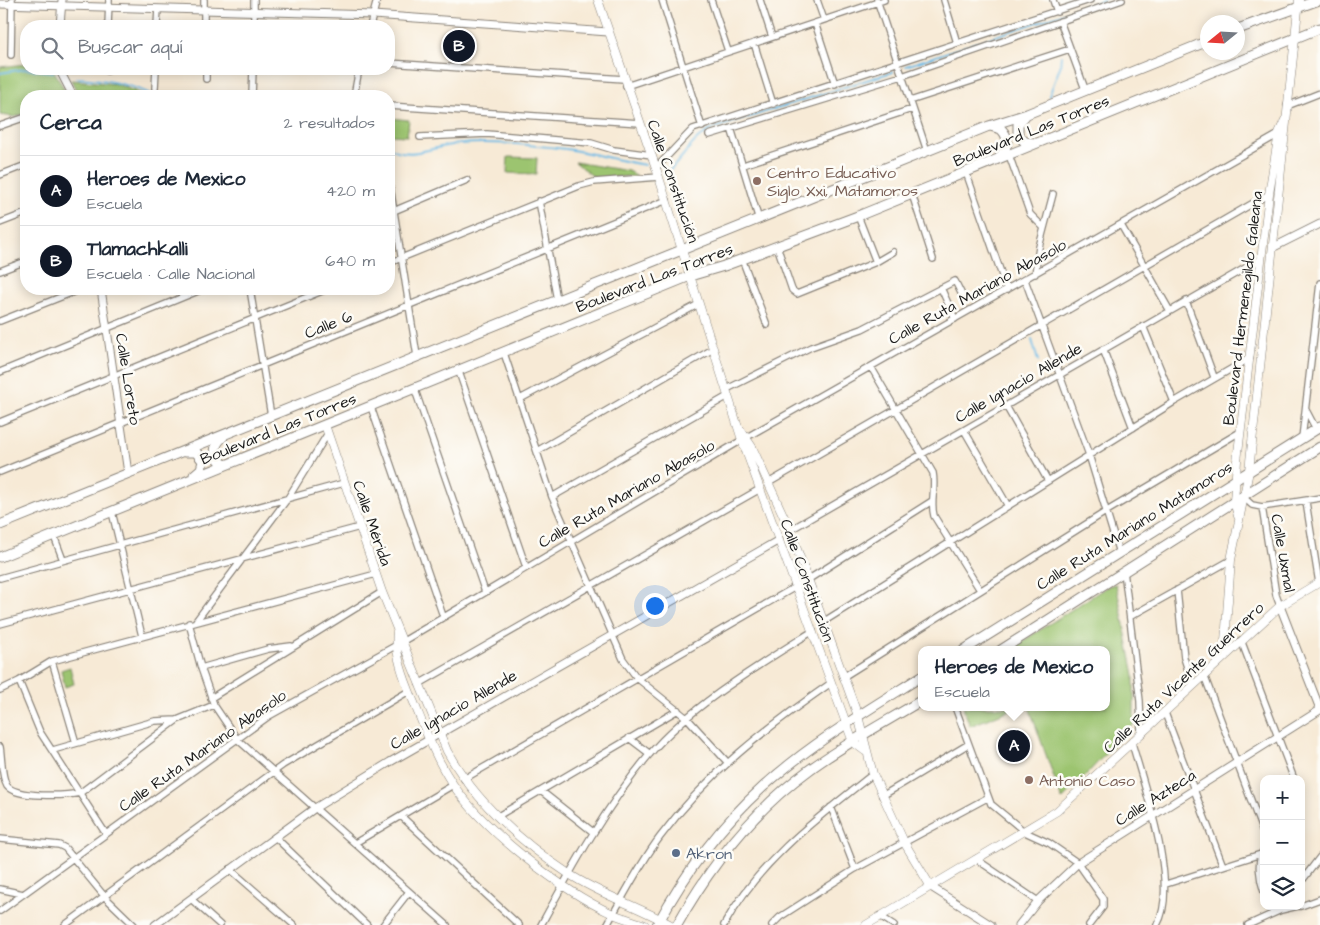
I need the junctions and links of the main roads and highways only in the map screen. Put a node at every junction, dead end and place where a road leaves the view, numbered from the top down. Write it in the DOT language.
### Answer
graph roads {
  1 [pos="598,0"];
  2 [pos="1318,0"];
  3 [pos="1299,4"];
  4 [pos="1245,26"];
  5 [pos="1320,28"];
  6 [pos="1295,38"];
  7 [pos="1200,44"];
  8 [pos="1027,114"];
  9 [pos="989,126"];
  10 [pos="1283,132"];
  11 [pos="1036,144"];
  12 [pos="999,158"];
  13 [pos="683,250"];
  14 [pos="690,276"];
  15 [pos="1318,428"];
  16 [pos="326,429"];
  17 [pos="232,432"];
  18 [pos="744,439"];
  19 [pos="1320,447"];
  20 [pos="180,453"];
  21 [pos="225,465"];
  22 [pos="1249,471"];
  23 [pos="1234,479"];
  24 [pos="188,480"];
  25 [pos="1242,496"];
  26 [pos="1234,501"];
  27 [pos="1238,516"];
  28 [pos="0,526"];
  29 [pos="0,557"];
  30 [pos="1319,582"];
  31 [pos="399,644"];
  32 [pos="970,646"];
  33 [pos="1007,646"];
  34 [pos="1224,655"];
  35 [pos="918,678"];
  36 [pos="918,702"];
  37 [pos="858,716"];
  38 [pos="846,724"];
  39 [pos="864,735"];
  40 [pos="853,742"];
  41 [pos="866,751"];
  42 [pos="931,887"];
  43 [pos="659,922"];
  44 [pos="645,925"];
  45 [pos="671,925"];
  46 [pos="677,925"];
  47 [pos="866,925"];
  1 -- 13 [label="main road, Calle Constitución"];
  2 -- 3 [label="main road"];
  3 -- 4 [label="main road"];
  3 -- 6 [label="main road, Boulevard Hermenegildo Galeana"];
  5 -- 6 [label="main road, Boulevard Las Torres"];
  6 -- 10 [label="main road, Boulevard Hermenegildo Galeana"];
  6 -- 11 [label="main road, Boulevard Las Torres"];
  7 -- 8 [label="main road, Boulevard Las Torres"];
  8 -- 9 [label="main road, Boulevard Las Torres"];
  8 -- 11 [label="main road"];
  9 -- 12 [label="main road"];
  9 -- 13 [label="main road, Boulevard Las Torres"];
  10 -- 22 [label="main road, Boulevard Hermenegildo Galeana"];
  10 -- 23 [label="main road, Boulevard Hermenegildo Galeana"];
  11 -- 12 [label="main road, Boulevard Las Torres"];
  12 -- 14 [label="main road, Boulevard Las Torres"];
  13 -- 14 [label="main road, Calle Constitución"];
  13 -- 17 [label="main road, Boulevard Las Torres"];
  14 -- 16 [label="main road, Boulevard Las Torres"];
  14 -- 18 [label="main road, Calle Constitución"];
  15 -- 22 [label="main road, Calle Ruta Mariano Matamoros"];
  16 -- 21 [label="main road, Boulevard Las Torres"];
  16 -- 31 [label="main road, Calle Mérida"];
  17 -- 20 [label="main road, Boulevard Las Torres"];
  17 -- 21 [label="main road"];
  18 -- 37 [label="main road, Calle Constitución"];
  18 -- 38 [label="main road, Calle Constitución"];
  19 -- 25 [label="main road, Calle Ruta Mariano Matamoros"];
  20 -- 24 [label="main road"];
  20 -- 28 [label="main road, Boulevard Las Torres"];
  21 -- 24 [label="main road, Boulevard Las Torres"];
  22 -- 23 [label="main road, Calle Ruta Mariano Matamoros"];
  22 -- 25 [label="main road, Boulevard Hermenegildo Galeana"];
  23 -- 26 [label="main road, Boulevard Hermenegildo Galeana"];
  23 -- 32 [label="main road, Calle Ruta Mariano Matamoros"];
  24 -- 29 [label="main road, Boulevard Las Torres"];
  25 -- 26 [label="main road, Calle Ruta Mariano Matamoros"];
  25 -- 27 [label="main road, Boulevard Hermenegildo Galeana"];
  26 -- 27 [label="main road, Boulevard Hermenegildo Galeana"];
  26 -- 33 [label="main road, Calle Ruta Mariano Matamoros"];
  27 -- 34 [label="main road, Boulevard Hermenegildo Galeana"];
  30 -- 34 [label="main road, Calle Ruta Vicente Guerrero"];
  31 -- 43 [label="main road"];
  31 -- 44 [label="main road"];
  34 -- 42 [label="main road, Calle Ruta Vicente Guerrero"];
  35 -- 37 [label="main road"];
  36 -- 39 [label="main road"];
  37 -- 38 [label="main road"];
  37 -- 39 [label="main road, Calle Constitución"];
  38 -- 40 [label="main road, Calle Constitución"];
  38 -- 43 [label="main road"];
  39 -- 40 [label="main road"];
  39 -- 41 [label="main road, Calle Constitución"];
  40 -- 41 [label="main road"];
  40 -- 46 [label="main road"];
  41 -- 42 [label="main road, Calle Constitución"];
  42 -- 47 [label="main road, Calle Ruta Vicente Guerrero"];
  43 -- 45 [label="main road"];
}
